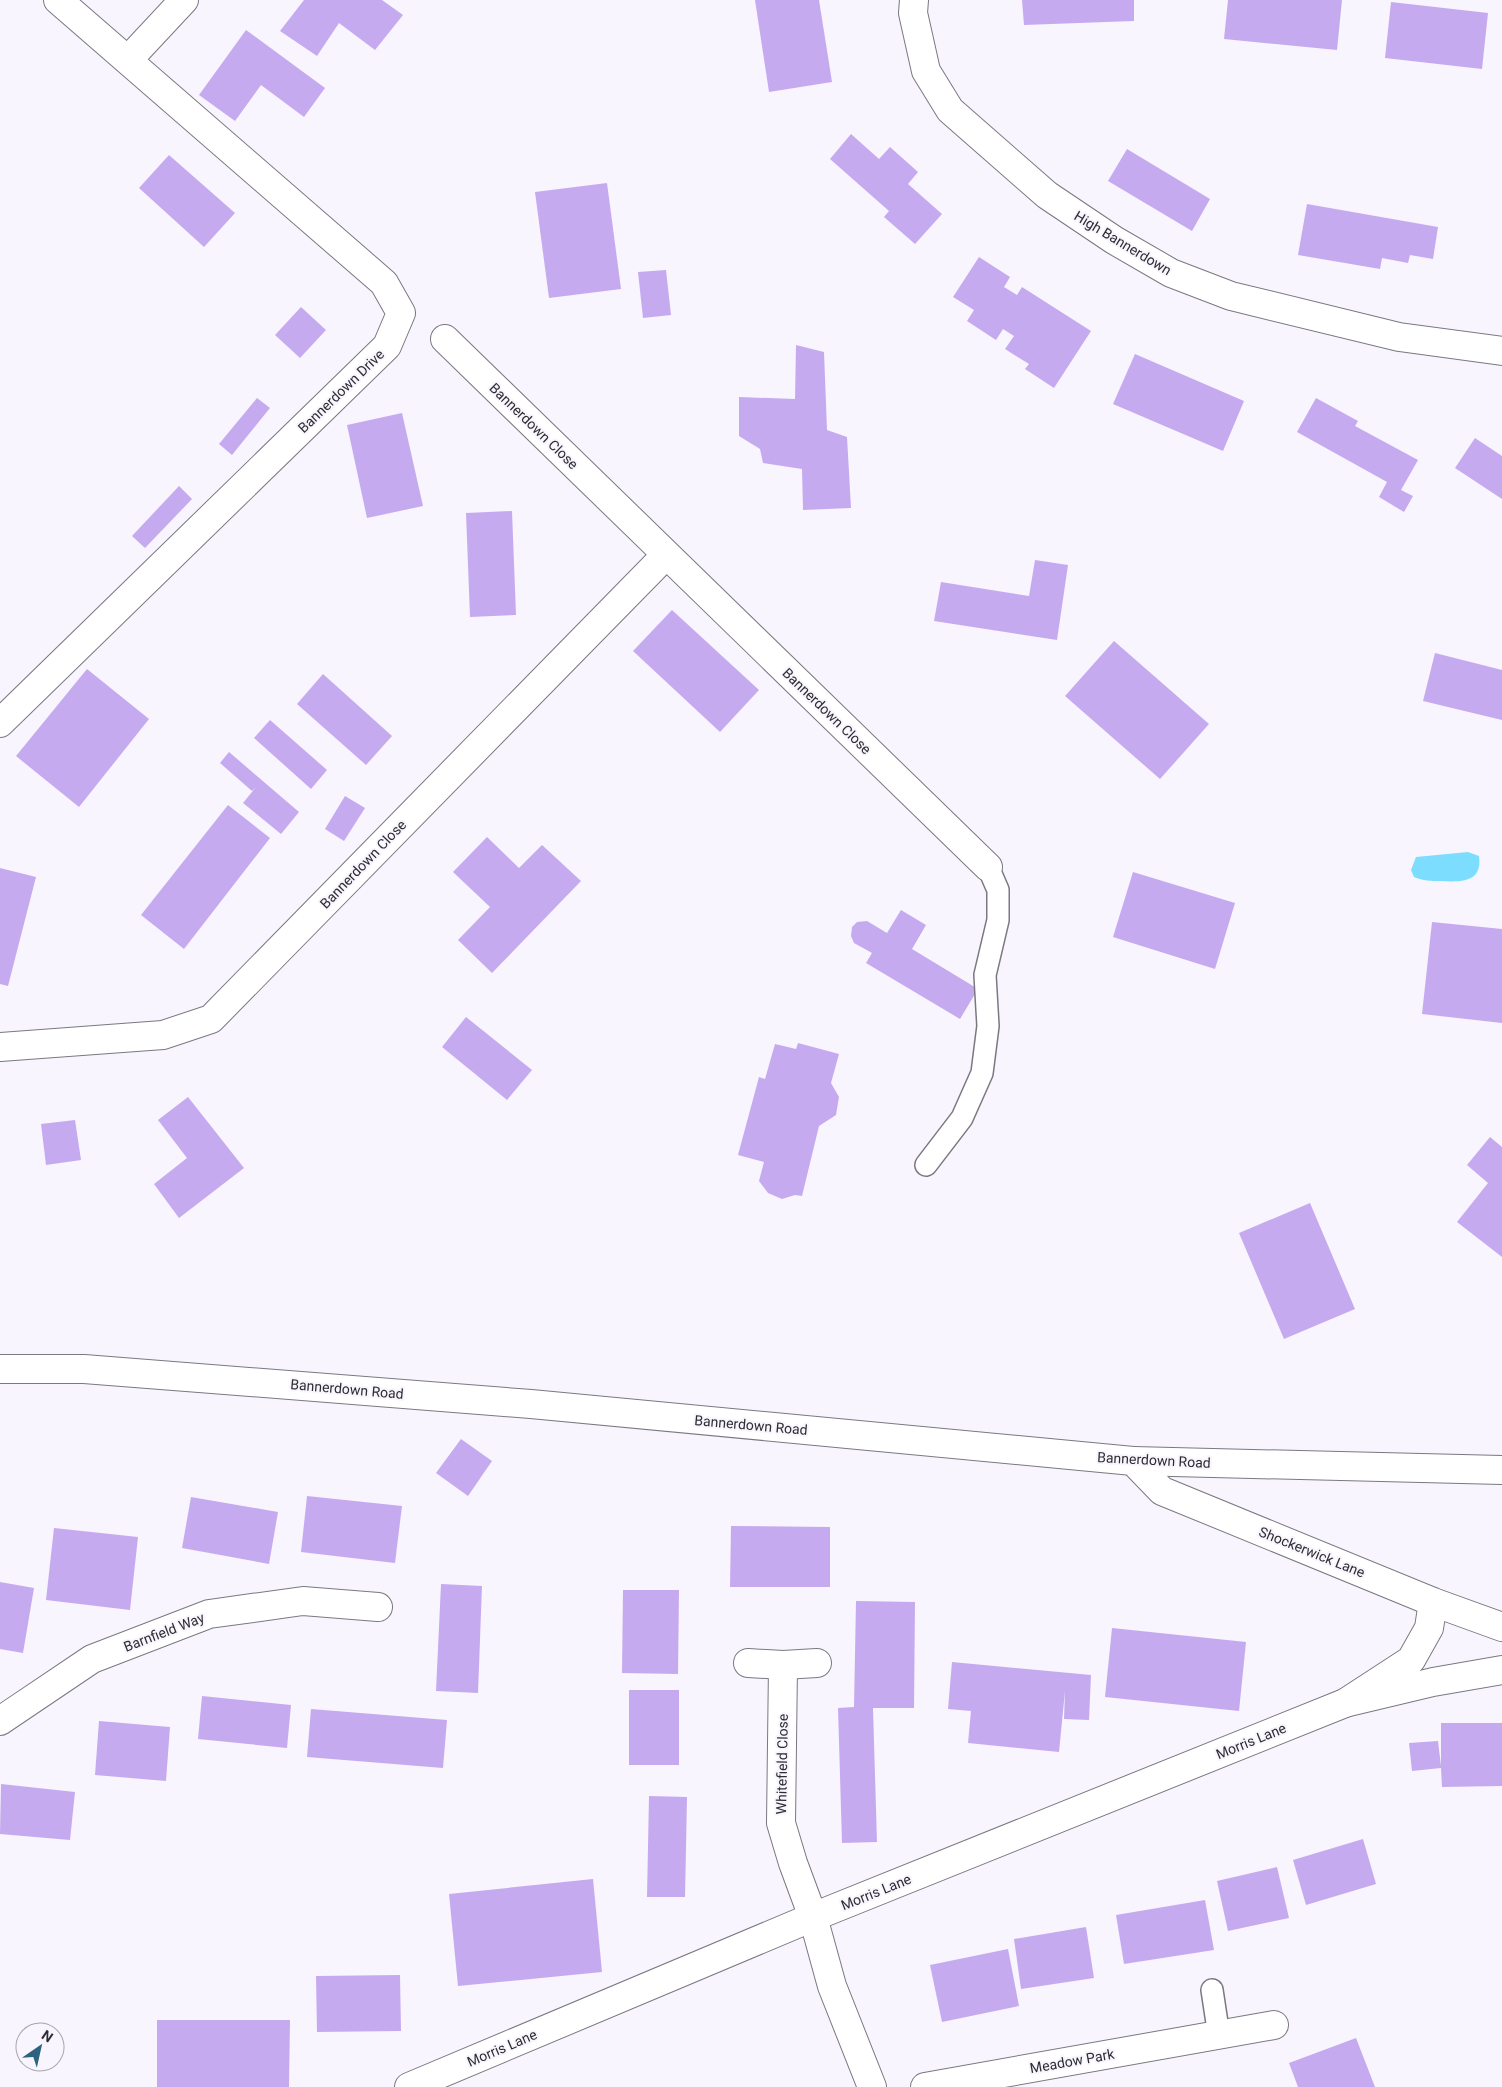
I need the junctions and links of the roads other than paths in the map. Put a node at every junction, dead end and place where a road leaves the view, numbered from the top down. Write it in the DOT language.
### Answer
graph roads {
  1 [pos="58,0"];
  2 [pos="184,0"];
  3 [pos="914,0"];
  4 [pos="128,60"];
  5 [pos="445,339"];
  6 [pos="1502,351"];
  7 [pos="666,555"];
  8 [pos="0,723"];
  9 [pos="988,867"];
  10 [pos="0,1047"];
  11 [pos="926,1165"];
  12 [pos="0,1368"];
  13 [pos="1133,1461"];
  14 [pos="1502,1470"];
  15 [pos="1433,1602"];
  16 [pos="378,1607"];
  17 [pos="1502,1627"];
  18 [pos="748,1663"];
  19 [pos="817,1663"];
  20 [pos="783,1665"];
  21 [pos="1502,1670"];
  22 [pos="1345,1703"];
  23 [pos="0,1722"];
  24 [pos="813,1918"];
  25 [pos="1212,1990"];
  26 [pos="1274,2025"];
  27 [pos="1219,2036"];
  28 [pos="409,2087"];
  29 [pos="872,2087"];
  30 [pos="926,2087"];
  1 -- 4 [label="street, Bannerdown Drive"];
  2 -- 4 [label="street"];
  3 -- 6 [label="street, High Bannerdown"];
  4 -- 8 [label="street, Bannerdown Drive"];
  5 -- 7 [label="street, Bannerdown Close"];
  7 -- 9 [label="street, Bannerdown Close"];
  7 -- 10 [label="street, Bannerdown Close"];
  9 -- 11 [label="lane"];
  12 -- 13 [label="street, Bannerdown Road"];
  13 -- 14 [label="street, Bannerdown Road"];
  13 -- 15 [label="street, Shockerwick Lane"];
  15 -- 17 [label="street, Shockerwick Lane"];
  15 -- 22 [label="street, Morris Lane"];
  16 -- 23 [label="street, Barnfield Way"];
  18 -- 20 [label="street"];
  19 -- 20 [label="street"];
  20 -- 24 [label="street, Whitefield Close"];
  21 -- 22 [label="street, Morris Lane"];
  22 -- 24 [label="street, Morris Lane"];
  24 -- 28 [label="street, Morris Lane"];
  24 -- 29 [label="street"];
  25 -- 27 [label="lane"];
  26 -- 27 [label="street, Meadow Park"];
  27 -- 30 [label="street, Meadow Park"];
}
